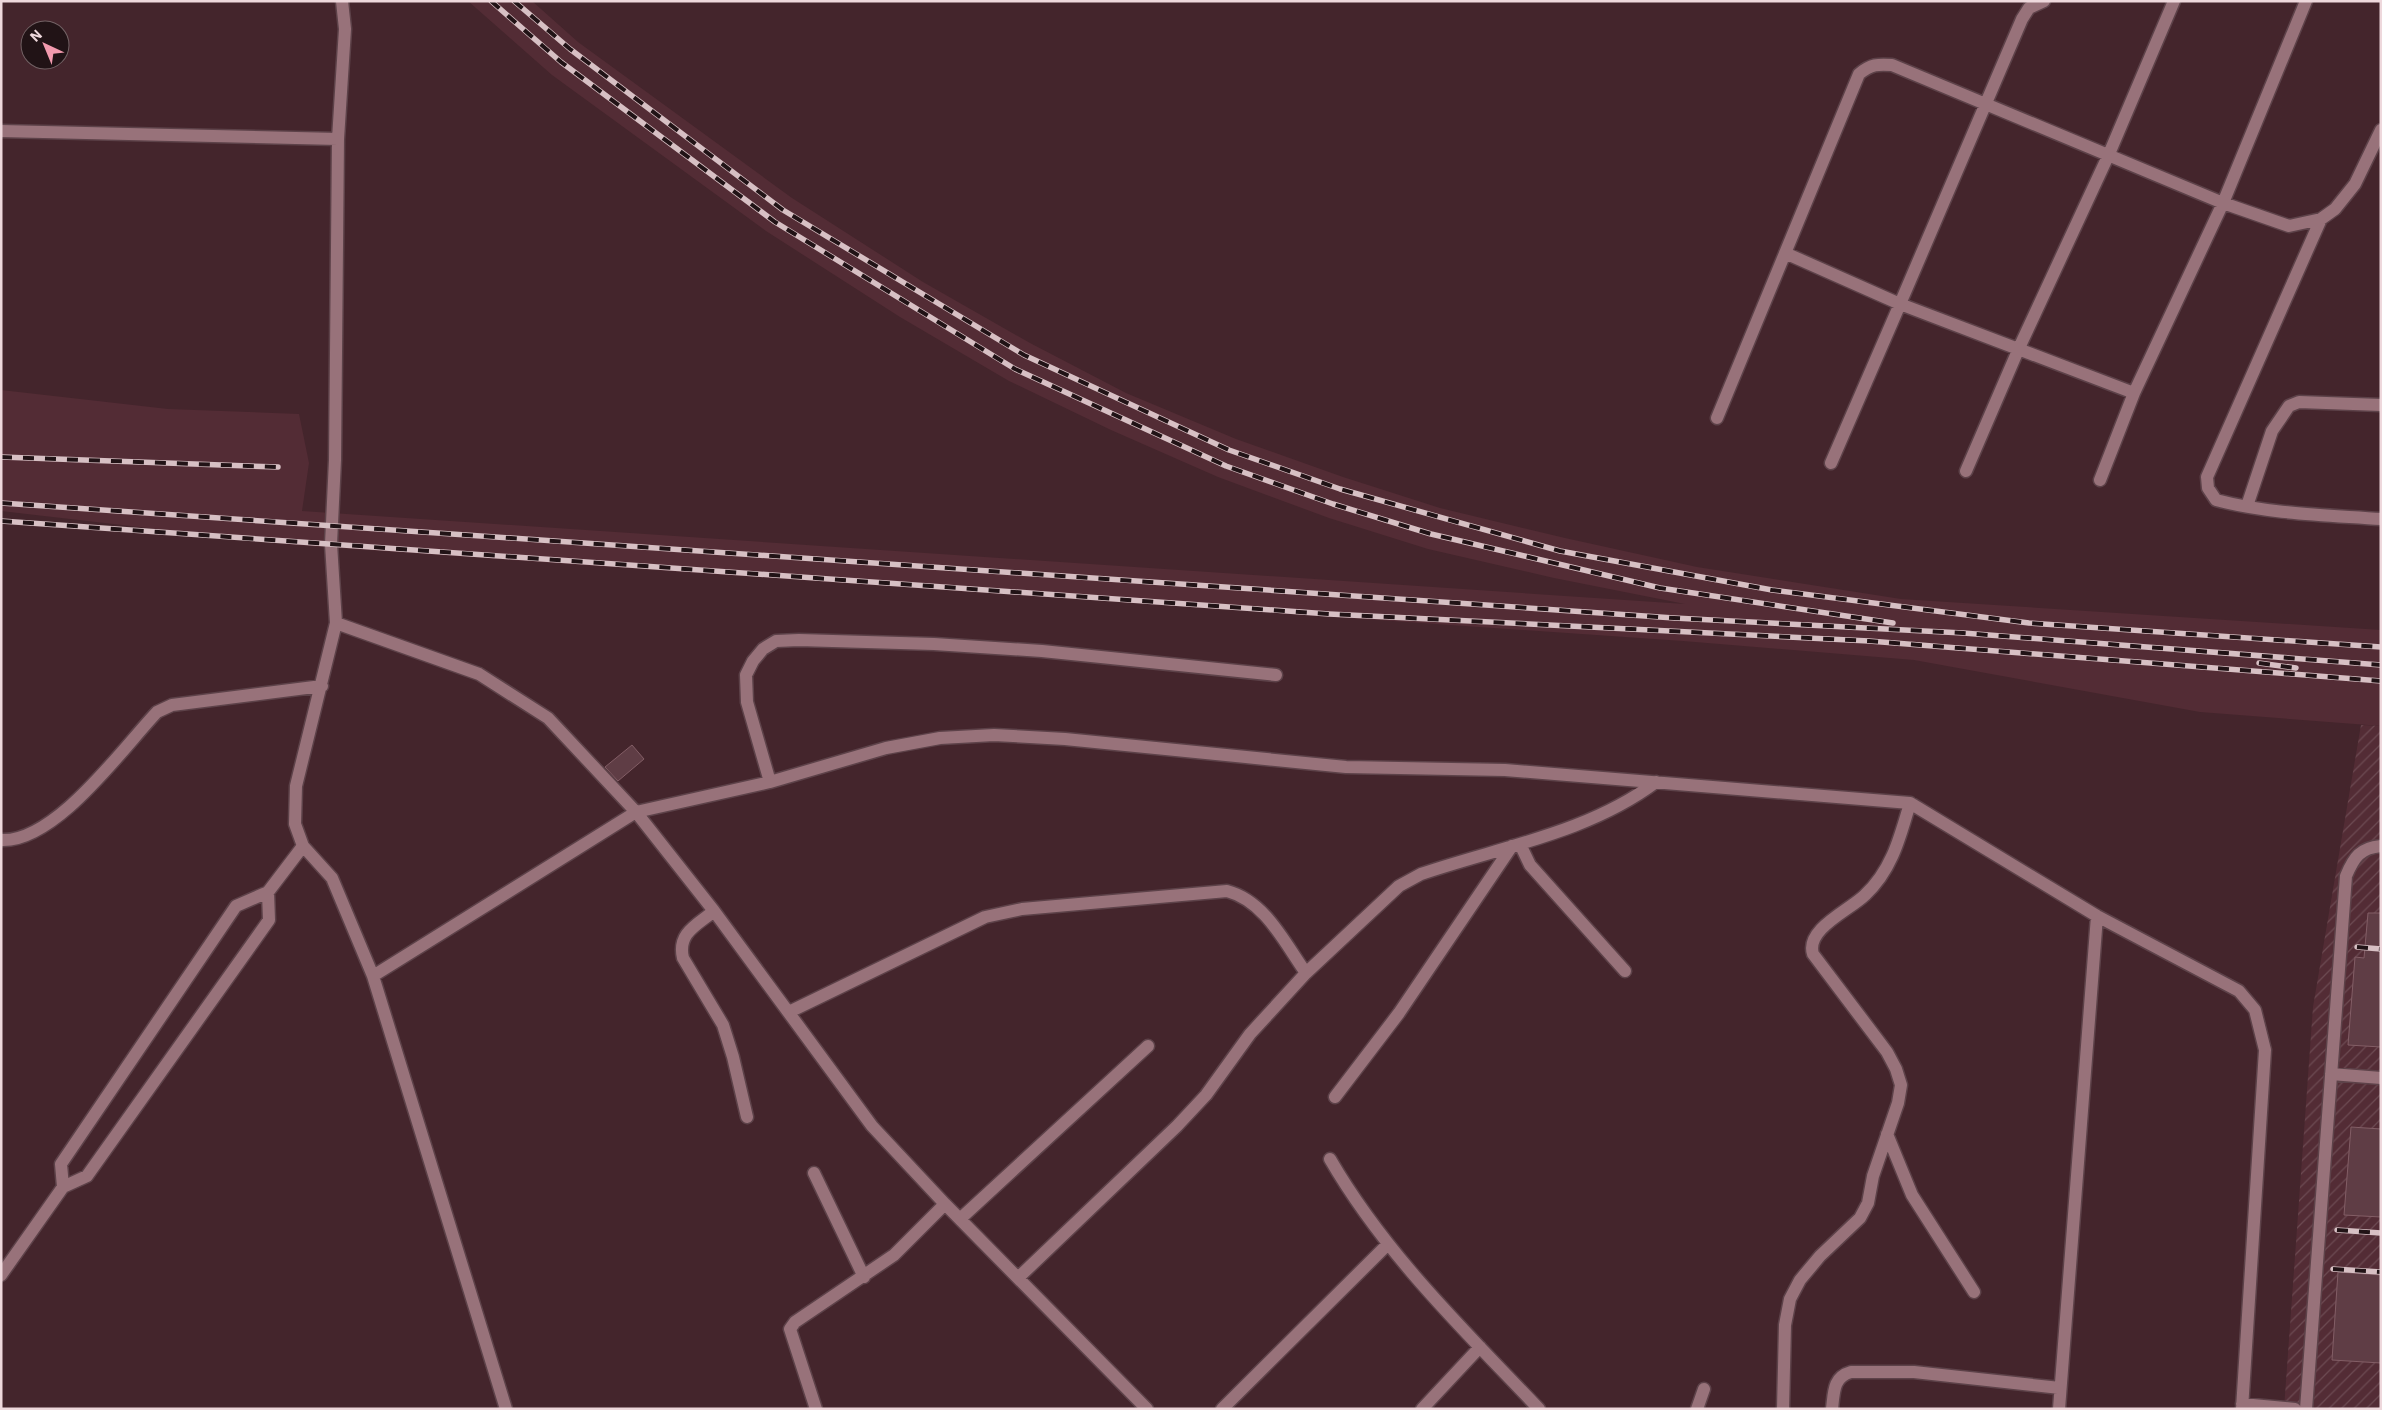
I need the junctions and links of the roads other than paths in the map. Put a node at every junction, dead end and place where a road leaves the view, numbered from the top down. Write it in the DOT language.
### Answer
graph roads {
  1 [pos="342,1"];
  2 [pos="2044,1"];
  3 [pos="2174,1"];
  4 [pos="2306,1"];
  5 [pos="1986,103"];
  6 [pos="1,131"];
  7 [pos="2379,136"];
  8 [pos="338,139"];
  9 [pos="2109,154"];
  10 [pos="2229,205"];
  11 [pos="2321,219"];
  12 [pos="1785,253"];
  13 [pos="1900,304"];
  14 [pos="2019,348"];
  15 [pos="2134,393"];
  16 [pos="2381,406"];
  17 [pos="1717,418"];
  18 [pos="1831,463"];
  19 [pos="1966,471"];
  20 [pos="2100,480"];
  21 [pos="2247,506"];
  22 [pos="2381,519"];
  23 [pos="336,622"];
  24 [pos="1276,675"];
  25 [pos="322,686"];
  26 [pos="770,782"];
  27 [pos="1656,782"];
  28 [pos="1910,803"];
  29 [pos="636,812"];
  30 [pos="1,840"];
  31 [pos="1516,845"];
  32 [pos="303,846"];
  33 [pos="2381,846"];
  34 [pos="268,892"];
  35 [pos="714,912"];
  36 [pos="2097,916"];
  37 [pos="1626,971"];
  38 [pos="1306,973"];
  39 [pos="373,976"];
  40 [pos="789,1012"];
  41 [pos="1148,1046"];
  42 [pos="2331,1074"];
  43 [pos="2381,1078"];
  44 [pos="1335,1097"];
  45 [pos="747,1117"];
  46 [pos="1887,1134"];
  47 [pos="1330,1159"];
  48 [pos="814,1173"];
  49 [pos="63,1187"];
  50 [pos="945,1204"];
  51 [pos="960,1219"];
  52 [pos="1388,1244"];
  53 [pos="1,1275"];
  54 [pos="864,1277"];
  55 [pos="1018,1278"];
  56 [pos="1974,1292"];
  57 [pos="1480,1347"];
  58 [pos="2060,1388"];
  59 [pos="1704,1389"];
  60 [pos="2242,1406"];
  61 [pos="506,1409"];
  62 [pos="816,1409"];
  63 [pos="1147,1409"];
  64 [pos="1222,1409"];
  65 [pos="1422,1409"];
  66 [pos="1539,1409"];
  67 [pos="1697,1409"];
  68 [pos="1783,1409"];
  69 [pos="1832,1409"];
  70 [pos="2059,1409"];
  71 [pos="2295,1409"];
  72 [pos="2306,1409"];
  1 -- 8 [label="street"];
  2 -- 5 [label="street"];
  3 -- 9 [label="street"];
  4 -- 10 [label="street"];
  5 -- 9 [label="street"];
  5 -- 12 [label="street"];
  5 -- 13 [label="street"];
  6 -- 8 [label="street"];
  7 -- 11 [label="street"];
  8 -- 23 [label="street"];
  9 -- 10 [label="street"];
  9 -- 14 [label="street"];
  10 -- 11 [label="street"];
  10 -- 15 [label="street"];
  11 -- 21 [label="street"];
  12 -- 13 [label="street"];
  12 -- 17 [label="street"];
  13 -- 14 [label="street"];
  13 -- 18 [label="street"];
  14 -- 15 [label="street"];
  14 -- 19 [label="street"];
  15 -- 20 [label="street"];
  16 -- 21 [label="street"];
  21 -- 22 [label="street"];
  23 -- 25 [label="street"];
  23 -- 29 [label="street"];
  24 -- 26 [label="street"];
  25 -- 30 [label="street"];
  25 -- 32 [label="street"];
  26 -- 27 [label="street"];
  26 -- 29 [label="street"];
  27 -- 28 [label="street"];
  27 -- 31 [label="street"];
  28 -- 36 [label="street"];
  28 -- 46 [label="street"];
  29 -- 35 [label="street"];
  29 -- 39 [label="street"];
  31 -- 37 [label="street"];
  31 -- 38 [label="street"];
  31 -- 44 [label="street"];
  32 -- 34 [label="street"];
  32 -- 39 [label="street"];
  33 -- 42 [label="street"];
  34 -- 49 [label="street"];
  34 -- 49 [label="street"];
  35 -- 40 [label="street"];
  35 -- 45 [label="street"];
  36 -- 58 [label="street"];
  36 -- 60 [label="street"];
  38 -- 40 [label="street"];
  38 -- 55 [label="street"];
  39 -- 61 [label="street"];
  40 -- 50 [label="street"];
  41 -- 51 [label="street"];
  42 -- 43 [label="street"];
  42 -- 72 [label="street"];
  46 -- 56 [label="street"];
  46 -- 68 [label="street"];
  47 -- 52 [label="street"];
  48 -- 54 [label="street"];
  49 -- 53 [label="street"];
  50 -- 51 [label="street"];
  50 -- 54 [label="street"];
  51 -- 55 [label="street"];
  52 -- 57 [label="street"];
  52 -- 64 [label="street"];
  54 -- 62 [label="street"];
  55 -- 63 [label="street"];
  57 -- 65 [label="street"];
  57 -- 66 [label="street"];
  58 -- 69 [label="street"];
  58 -- 70 [label="street"];
  59 -- 67 [label="street"];
  60 -- 71 [label="street"];
}
